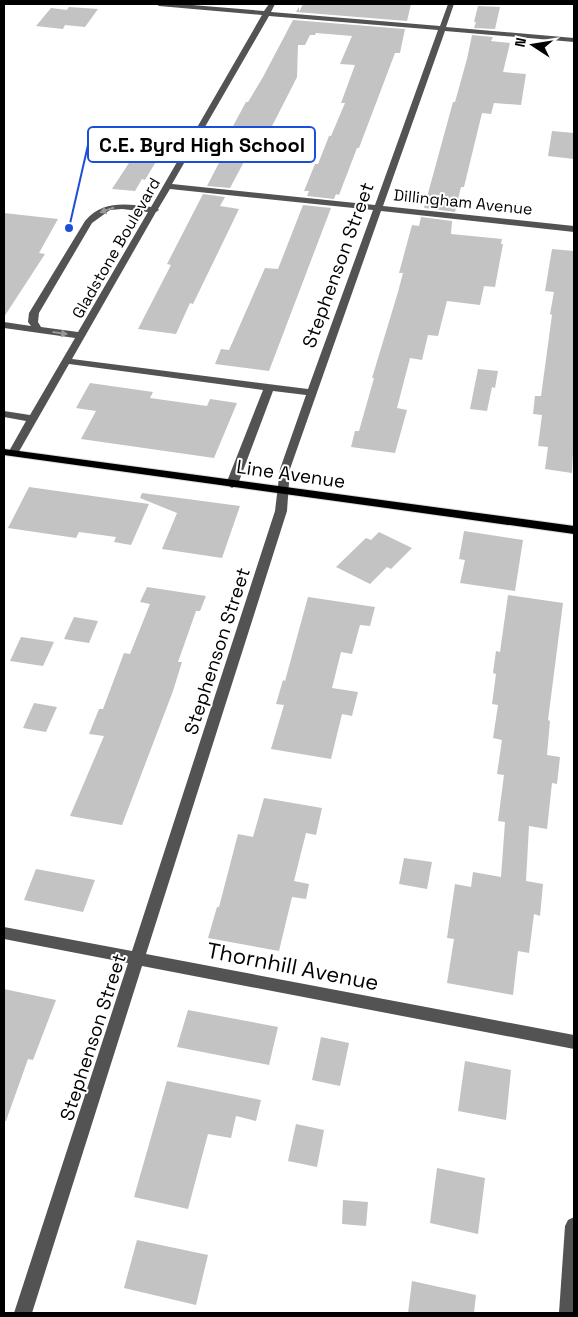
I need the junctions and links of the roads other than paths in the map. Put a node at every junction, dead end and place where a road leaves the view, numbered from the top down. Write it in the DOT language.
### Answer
graph roads {
  1 [pos="159,4"];
  2 [pos="272,4"];
  3 [pos="450,4"];
  4 [pos="267,13"];
  5 [pos="443,28"];
  6 [pos="574,40"];
  7 [pos="169,186"];
  8 [pos="379,208"];
  9 [pos="155,210"];
  10 [pos="574,229"];
  11 [pos="4,325"];
  12 [pos="38,330"];
  13 [pos="82,336"];
  14 [pos="67,361"];
  15 [pos="269,387"];
  16 [pos="312,393"];
  17 [pos="4,414"];
  18 [pos="34,418"];
  19 [pos="9,453"];
  20 [pos="232,484"];
  21 [pos="283,491"];
  22 [pos="574,530"];
  23 [pos="4,933"];
  24 [pos="138,959"];
  25 [pos="574,1042"];
  26 [pos="574,1226"];
  27 [pos="24,1313"];
  28 [pos="568,1313"];
  1 -- 4 [label="street"];
  2 -- 4 [label="street, Gladstone Boulevard"];
  3 -- 5 [label="street, Stephenson Street"];
  4 -- 5 [label="street"];
  4 -- 7 [label="street, Gladstone Boulevard"];
  5 -- 6 [label="street"];
  5 -- 8 [label="street, Stephenson Street"];
  7 -- 8 [label="street, Dillingham Avenue"];
  7 -- 9 [label="street, Gladstone Boulevard"];
  8 -- 10 [label="street, Dillingham Avenue"];
  8 -- 16 [label="street, Stephenson Street"];
  9 -- 12 [label="street, one-way"];
  9 -- 13 [label="street, Gladstone Boulevard"];
  11 -- 12 [label="street"];
  12 -- 13 [label="street, one-way"];
  13 -- 14 [label="street, Gladstone Boulevard"];
  14 -- 15 [label="street"];
  14 -- 18 [label="street, Gladstone Boulevard"];
  15 -- 16 [label="street"];
  15 -- 20 [label="street"];
  16 -- 21 [label="street, Stephenson Street"];
  17 -- 18 [label="street"];
  18 -- 19 [label="street, Gladstone Boulevard"];
  19 -- 20 [label="main road, Line Avenue"];
  20 -- 21 [label="main road, Line Avenue"];
  21 -- 22 [label="main road, Line Avenue"];
  21 -- 24 [label="street, Stephenson Street"];
  23 -- 24 [label="street, Thornhill Avenue"];
  24 -- 25 [label="street, Thornhill Avenue"];
  24 -- 27 [label="street, Stephenson Street"];
  26 -- 28 [label="street"];
}
